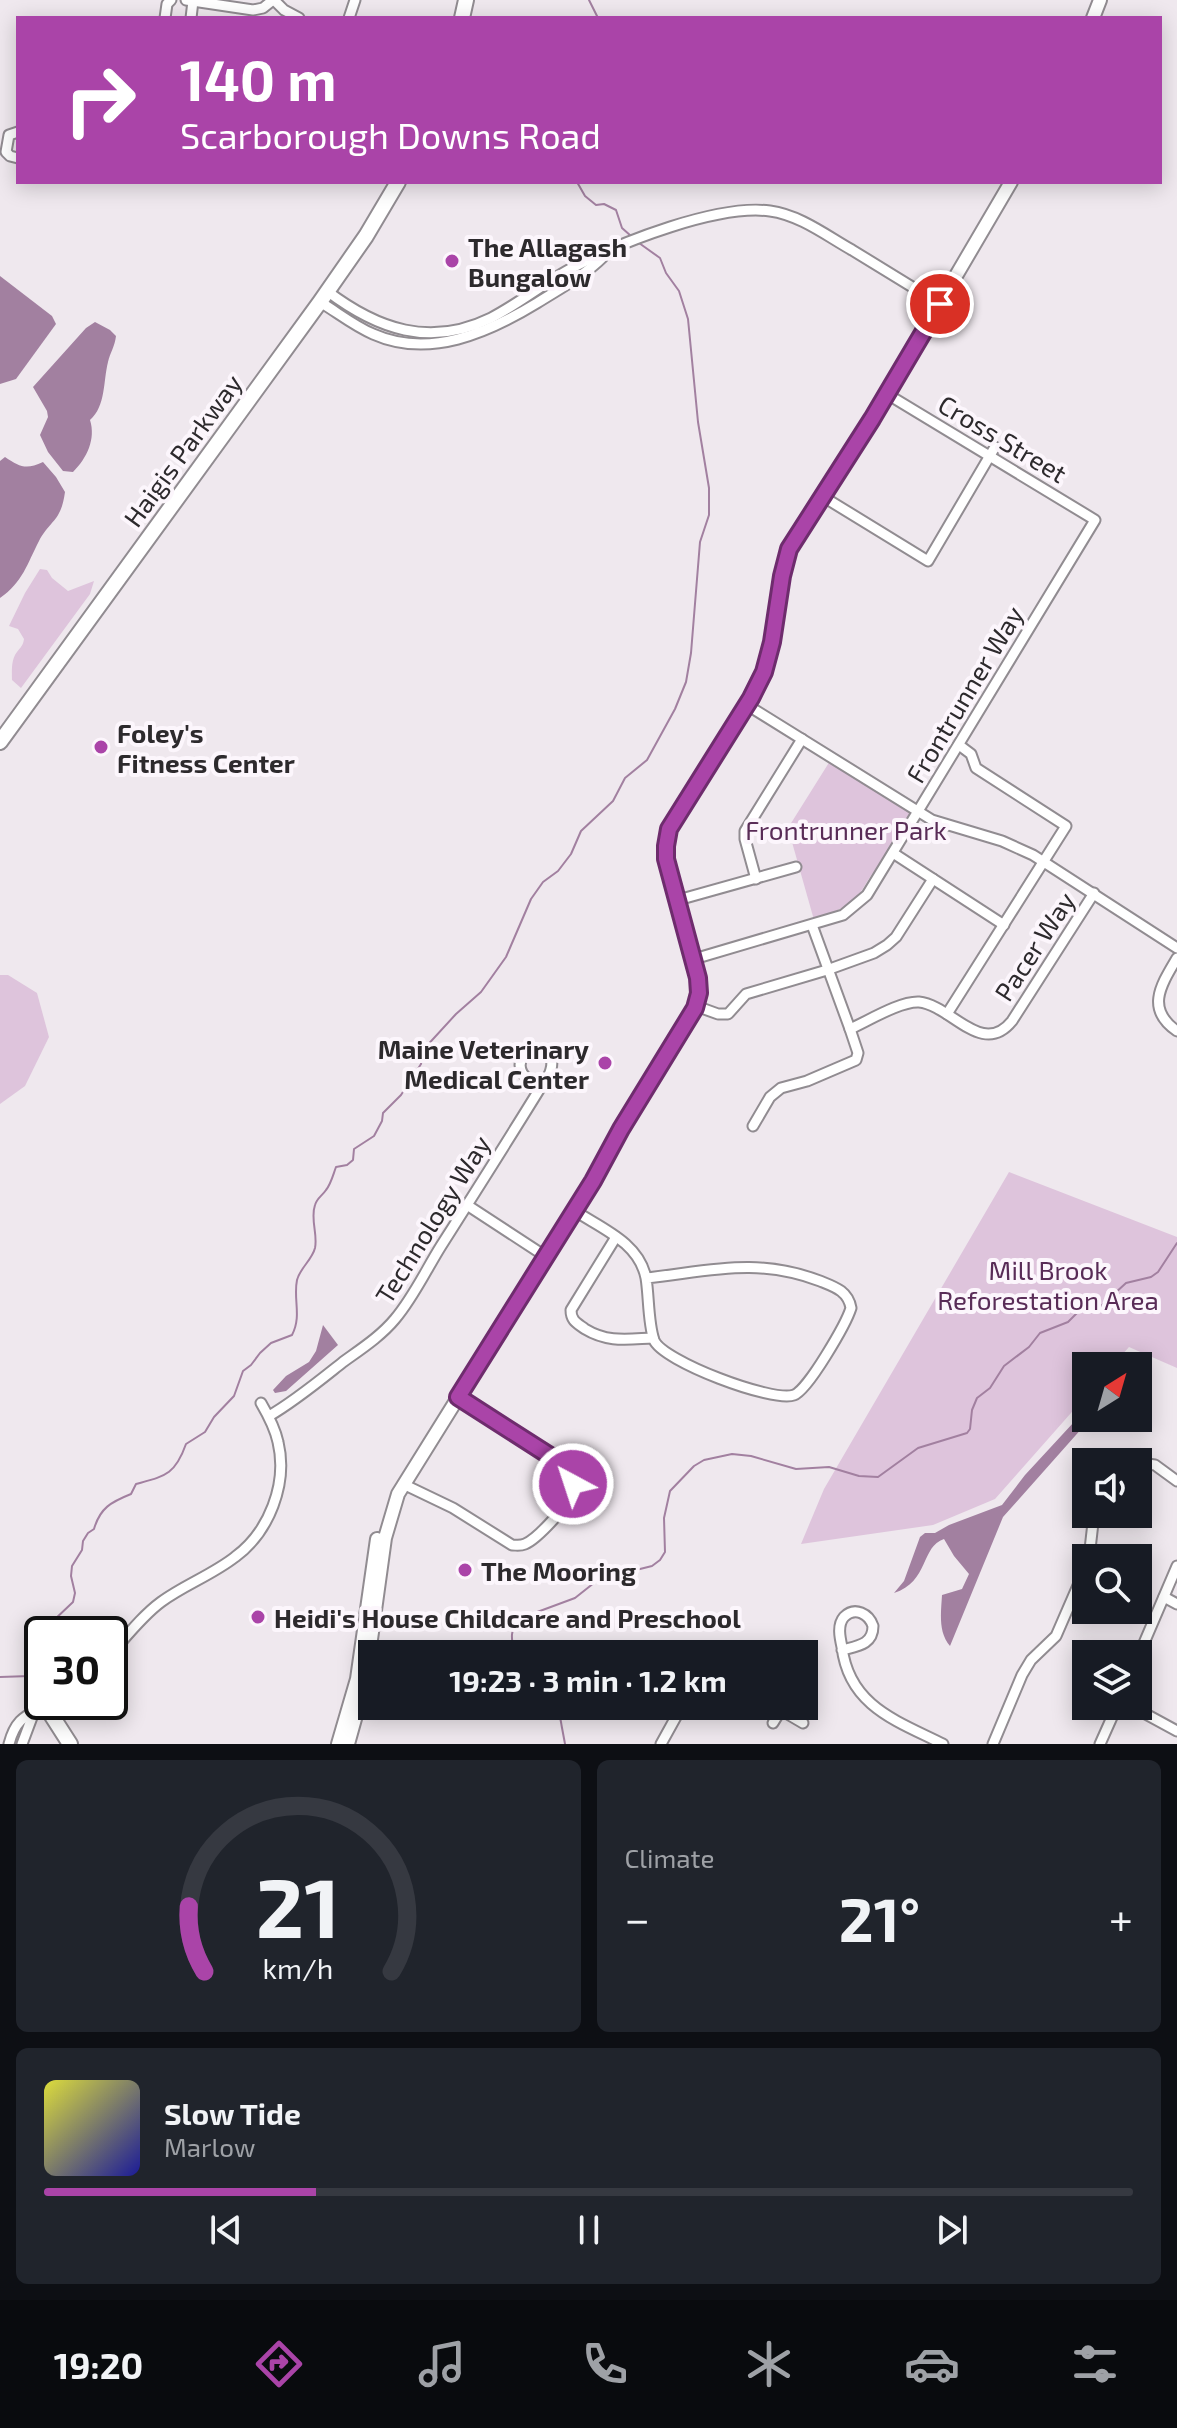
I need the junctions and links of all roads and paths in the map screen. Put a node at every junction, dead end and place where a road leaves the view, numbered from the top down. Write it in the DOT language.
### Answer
graph roads {
  1 [pos="274,0"];
  2 [pos="190,1"];
  3 [pos="295,16"];
  4 [pos="16,133"];
  5 [pos="16,158"];
  6 [pos="397,184"];
  7 [pos="1010,184"];
  8 [pos="324,296"];
  9 [pos="940,304"];
  10 [pos="887,394"];
  11 [pos="993,451"];
  12 [pos="822,496"];
  13 [pos="1095,520"];
  14 [pos="747,705"];
  15 [pos="802,739"];
  16 [pos="0,742"];
  17 [pos="959,745"];
  18 [pos="917,812"];
  19 [pos="893,853"];
  20 [pos="1044,862"];
  21 [pos="796,867"];
  22 [pos="756,879"];
  23 [pos="933,879"];
  24 [pos="1094,893"];
  25 [pos="678,900"];
  26 [pos="812,925"];
  27 [pos="1004,925"];
  28 [pos="1177,948"];
  29 [pos="1177,958"];
  30 [pos="694,959"];
  31 [pos="827,970"];
  32 [pos="696,1006"];
  33 [pos="947,1014"];
  34 [pos="850,1029"];
  35 [pos="1177,1031"];
  36 [pos="540,1088"];
  37 [pos="753,1126"];
  38 [pos="467,1205"];
  39 [pos="575,1211"];
  40 [pos="616,1237"];
  41 [pos="545,1256"];
  42 [pos="646,1278"];
  43 [pos="653,1338"];
  44 [pos="458,1397"];
  45 [pos="261,1403"];
  46 [pos="269,1416"];
  47 [pos="1152,1464"];
  48 [pos="1177,1481"];
  49 [pos="400,1489"];
  50 [pos="1177,1566"];
  51 [pos="1164,1597"];
  52 [pos="1072,1599"];
  53 [pos="1177,1604"];
  54 [pos="128,1636"];
  55 [pos="1145,1640"];
  56 [pos="842,1650"];
  57 [pos="24,1717"];
  58 [pos="1152,1717"];
  59 [pos="35,1720"];
  60 [pos="53,1720"];
  61 [pos="674,1720"];
  62 [pos="774,1720"];
  63 [pos="798,1720"];
  64 [pos="1111,1720"];
  65 [pos="773,1723"];
  66 [pos="803,1723"];
  67 [pos="1177,1731"];
  68 [pos="9,1744"];
  69 [pos="22,1744"];
  70 [pos="70,1744"];
  71 [pos="338,1744"];
  72 [pos="348,1744"];
  73 [pos="661,1744"];
  74 [pos="943,1744"];
  75 [pos="993,1744"];
  76 [pos="1100,1744"];
  1 -- 2 [label="street"];
  1 -- 3 [label="street"];
  4 -- 5 [label="street"];
  6 -- 8 [label="main road, Haigis Parkway"];
  7 -- 9 [label="street"];
  8 -- 9 [label="street"];
  8 -- 16 [label="main road, Haigis Parkway"];
  9 -- 10 [label="street"];
  10 -- 11 [label="street, Cross Street"];
  10 -- 12 [label="street"];
  11 -- 12 [label="street"];
  11 -- 13 [label="street, Cross Street"];
  12 -- 14 [label="street"];
  13 -- 17 [label="street, Frontrunner Way"];
  14 -- 15 [label="street"];
  14 -- 25 [label="street"];
  15 -- 18 [label="street"];
  15 -- 22 [label="street"];
  17 -- 18 [label="street, Frontrunner Way"];
  17 -- 20 [label="street"];
  18 -- 19 [label="street, Frontrunner Way"];
  18 -- 20 [label="street"];
  19 -- 23 [label="street"];
  19 -- 26 [label="street, Frontrunner Way"];
  20 -- 24 [label="street"];
  20 -- 27 [label="street"];
  21 -- 22 [label="street"];
  22 -- 25 [label="street"];
  23 -- 27 [label="street"];
  23 -- 31 [label="street"];
  24 -- 28 [label="street"];
  24 -- 33 [label="street, Pacer Way"];
  25 -- 30 [label="street"];
  26 -- 30 [label="street, Frontrunner Way"];
  26 -- 31 [label="street"];
  27 -- 33 [label="street"];
  29 -- 35 [label="street"];
  30 -- 32 [label="street"];
  31 -- 32 [label="street"];
  31 -- 34 [label="street"];
  32 -- 39 [label="street"];
  33 -- 34 [label="street, Pacer Way"];
  34 -- 37 [label="street"];
  36 -- 38 [label="street, Technology Way"];
  38 -- 41 [label="street"];
  38 -- 46 [label="street, Technology Way"];
  39 -- 40 [label="street"];
  39 -- 41 [label="street"];
  40 -- 42 [label="street"];
  40 -- 43 [label="street"];
  41 -- 44 [label="street"];
  42 -- 43 [label="street"];
  42 -- 43 [label="street"];
  44 -- 49 [label="street"];
  44 -- 49 [label="street"];
  45 -- 46 [label="street"];
  46 -- 54 [label="street"];
  47 -- 48 [label="street"];
  49 -- 71 [label="street"];
  49 -- 72 [label="street"];
  50 -- 51 [label="street"];
  51 -- 53 [label="street"];
  51 -- 55 [label="street"];
  52 -- 75 [label="street"];
  56 -- 56 [label="street"];
  56 -- 74 [label="street"];
  57 -- 68 [label="street"];
  58 -- 67 [label="street"];
  59 -- 69 [label="street"];
  60 -- 70 [label="main road"];
  61 -- 73 [label="street"];
  62 -- 65 [label="street"];
  63 -- 66 [label="street"];
  64 -- 76 [label="street"];
}
